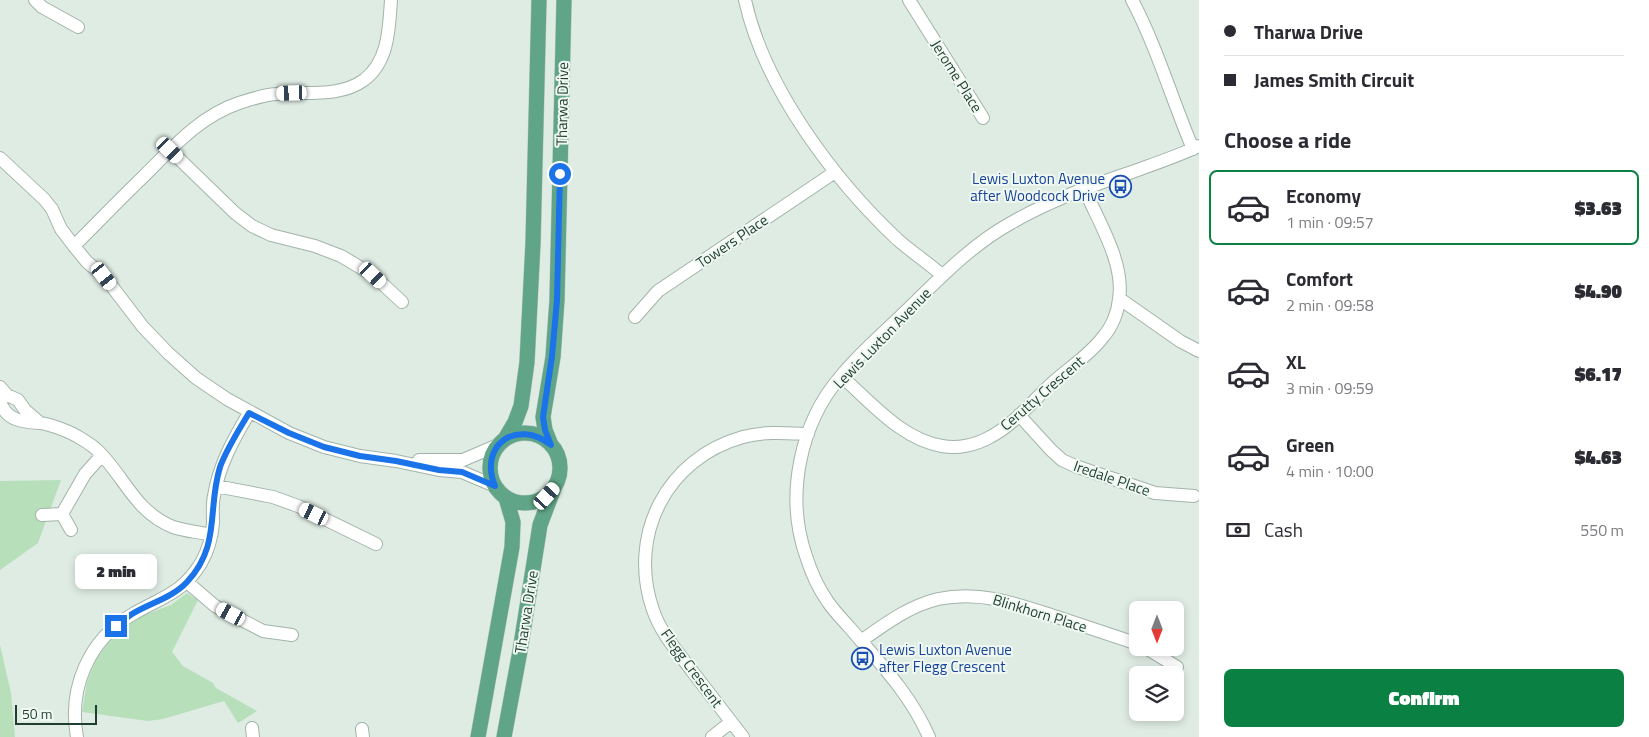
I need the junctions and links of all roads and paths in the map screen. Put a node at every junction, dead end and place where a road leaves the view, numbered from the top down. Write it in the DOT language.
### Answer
graph roads {
  1 [pos="35,0"];
  2 [pos="391,0"];
  3 [pos="539,0"];
  4 [pos="564,0"];
  5 [pos="745,0"];
  6 [pos="909,0"];
  7 [pos="916,0"];
  8 [pos="1132,0"];
  9 [pos="78,27"];
  10 [pos="931,34"];
  11 [pos="983,118"];
  12 [pos="1196,147"];
  13 [pos="170,150"];
  14 [pos="0,158"];
  15 [pos="835,172"];
  16 [pos="1084,188"];
  17 [pos="74,246"];
  18 [pos="942,276"];
  19 [pos="1120,299"];
  20 [pos="402,302"];
  21 [pos="636,316"];
  22 [pos="1199,351"];
  23 [pos="841,376"];
  24 [pos="0,387"];
  25 [pos="0,402"];
  26 [pos="249,413"];
  27 [pos="1019,415"];
  28 [pos="40,423"];
  29 [pos="808,434"];
  30 [pos="502,442"];
  31 [pos="551,445"];
  32 [pos="102,455"];
  33 [pos="396,461"];
  34 [pos="216,486"];
  35 [pos="495,486"];
  36 [pos="554,488"];
  37 [pos="1194,496"];
  38 [pos="506,498"];
  39 [pos="62,514"];
  40 [pos="42,515"];
  41 [pos="71,530"];
  42 [pos="211,535"];
  43 [pos="376,544"];
  44 [pos="187,582"];
  45 [pos="292,635"];
  46 [pos="861,641"];
  47 [pos="1129,641"];
  48 [pos="1160,656"];
  49 [pos="1177,666"];
  50 [pos="731,722"];
  51 [pos="77,737"];
  52 [pos="478,737"];
  53 [pos="504,737"];
  54 [pos="712,737"];
  55 [pos="743,737"];
  56 [pos="929,737"];
  1 -- 9 [label="street"];
  2 -- 13 [label="street"];
  3 -- 30 [label="main road, Tharwa Drive"];
  4 -- 31 [label="main road, Tharwa Drive"];
  5 -- 15 [label="street"];
  6 -- 10 [label="street, Jerome Place"];
  7 -- 10 [label="street, Jerome Place"];
  8 -- 12 [label="street"];
  10 -- 11 [label="street, Jerome Place"];
  12 -- 16 [label="street, Lewis Luxton Avenue"];
  13 -- 17 [label="street"];
  13 -- 20 [label="street"];
  14 -- 17 [label="street"];
  15 -- 18 [label="street"];
  15 -- 21 [label="street, Towers Place"];
  16 -- 18 [label="street, Lewis Luxton Avenue"];
  16 -- 19 [label="street, Cerutty Crescent"];
  17 -- 26 [label="street"];
  18 -- 23 [label="street, Lewis Luxton Avenue"];
  19 -- 22 [label="street"];
  19 -- 27 [label="street, Cerutty Crescent"];
  23 -- 27 [label="street, Cerutty Crescent"];
  23 -- 29 [label="street, Lewis Luxton Avenue"];
  24 -- 28 [label="street"];
  25 -- 28 [label="street"];
  26 -- 33 [label="street"];
  26 -- 34 [label="street"];
  27 -- 37 [label="street, Iredale Place"];
  28 -- 32 [label="street"];
  29 -- 46 [label="street, Lewis Luxton Avenue"];
  29 -- 50 [label="street, Flegg Crescent"];
  30 -- 31 [label="main road"];
  30 -- 33 [label="street"];
  30 -- 35 [label="main road"];
  31 -- 36 [label="main road"];
  32 -- 39 [label="street"];
  32 -- 42 [label="street"];
  33 -- 35 [label="street"];
  34 -- 42 [label="street"];
  34 -- 43 [label="street"];
  35 -- 38 [label="main road"];
  36 -- 38 [label="main road"];
  36 -- 53 [label="main road, Tharwa Drive"];
  38 -- 52 [label="main road, Tharwa Drive"];
  39 -- 40 [label="street"];
  39 -- 41 [label="street"];
  42 -- 44 [label="street"];
  44 -- 45 [label="street"];
  44 -- 51 [label="street"];
  46 -- 47 [label="street, Blinkhorn Place"];
  46 -- 56 [label="street, Lewis Luxton Avenue"];
  48 -- 49 [label="street"];
  50 -- 54 [label="street"];
  50 -- 55 [label="street, Flegg Crescent"];
}
